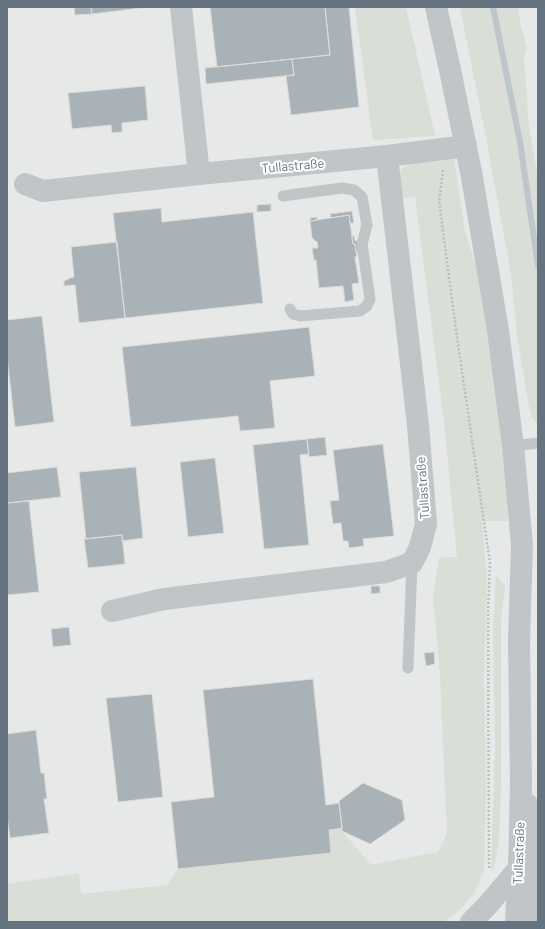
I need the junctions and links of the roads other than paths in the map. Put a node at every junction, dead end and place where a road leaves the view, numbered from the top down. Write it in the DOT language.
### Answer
graph roads {
  1 [pos="181,7"];
  2 [pos="436,7"];
  3 [pos="456,147"];
  4 [pos="387,156"];
  5 [pos="199,174"];
  6 [pos="25,184"];
  7 [pos="283,196"];
  8 [pos="290,309"];
  9 [pos="537,443"];
  10 [pos="513,446"];
  11 [pos="412,563"];
  12 [pos="112,611"];
  13 [pos="408,668"];
  14 [pos="521,783"];
  15 [pos="537,835"];
  16 [pos="519,868"];
  17 [pos="471,922"];
  18 [pos="516,922"];
  19 [pos="536,922"];
  1 -- 5 [label="street"];
  2 -- 3 [label="street, Tullastraße"];
  3 -- 4 [label="street, Tullastraße"];
  3 -- 10 [label="street, Tullastraße"];
  4 -- 5 [label="street, Tullastraße"];
  4 -- 11 [label="street, Tullastraße"];
  5 -- 6 [label="street, Tullastraße"];
  7 -- 8 [label="lane"];
  9 -- 10 [label="lane"];
  10 -- 14 [label="street, Tullastraße"];
  11 -- 12 [label="street"];
  11 -- 13 [label="lane"];
  14 -- 15 [label="street, Tullastraße"];
  14 -- 16 [label="street, Tullastraße"];
  15 -- 19 [label="street, Tullastraße"];
  16 -- 17 [label="street"];
  16 -- 18 [label="street, Tullastraße"];
}
